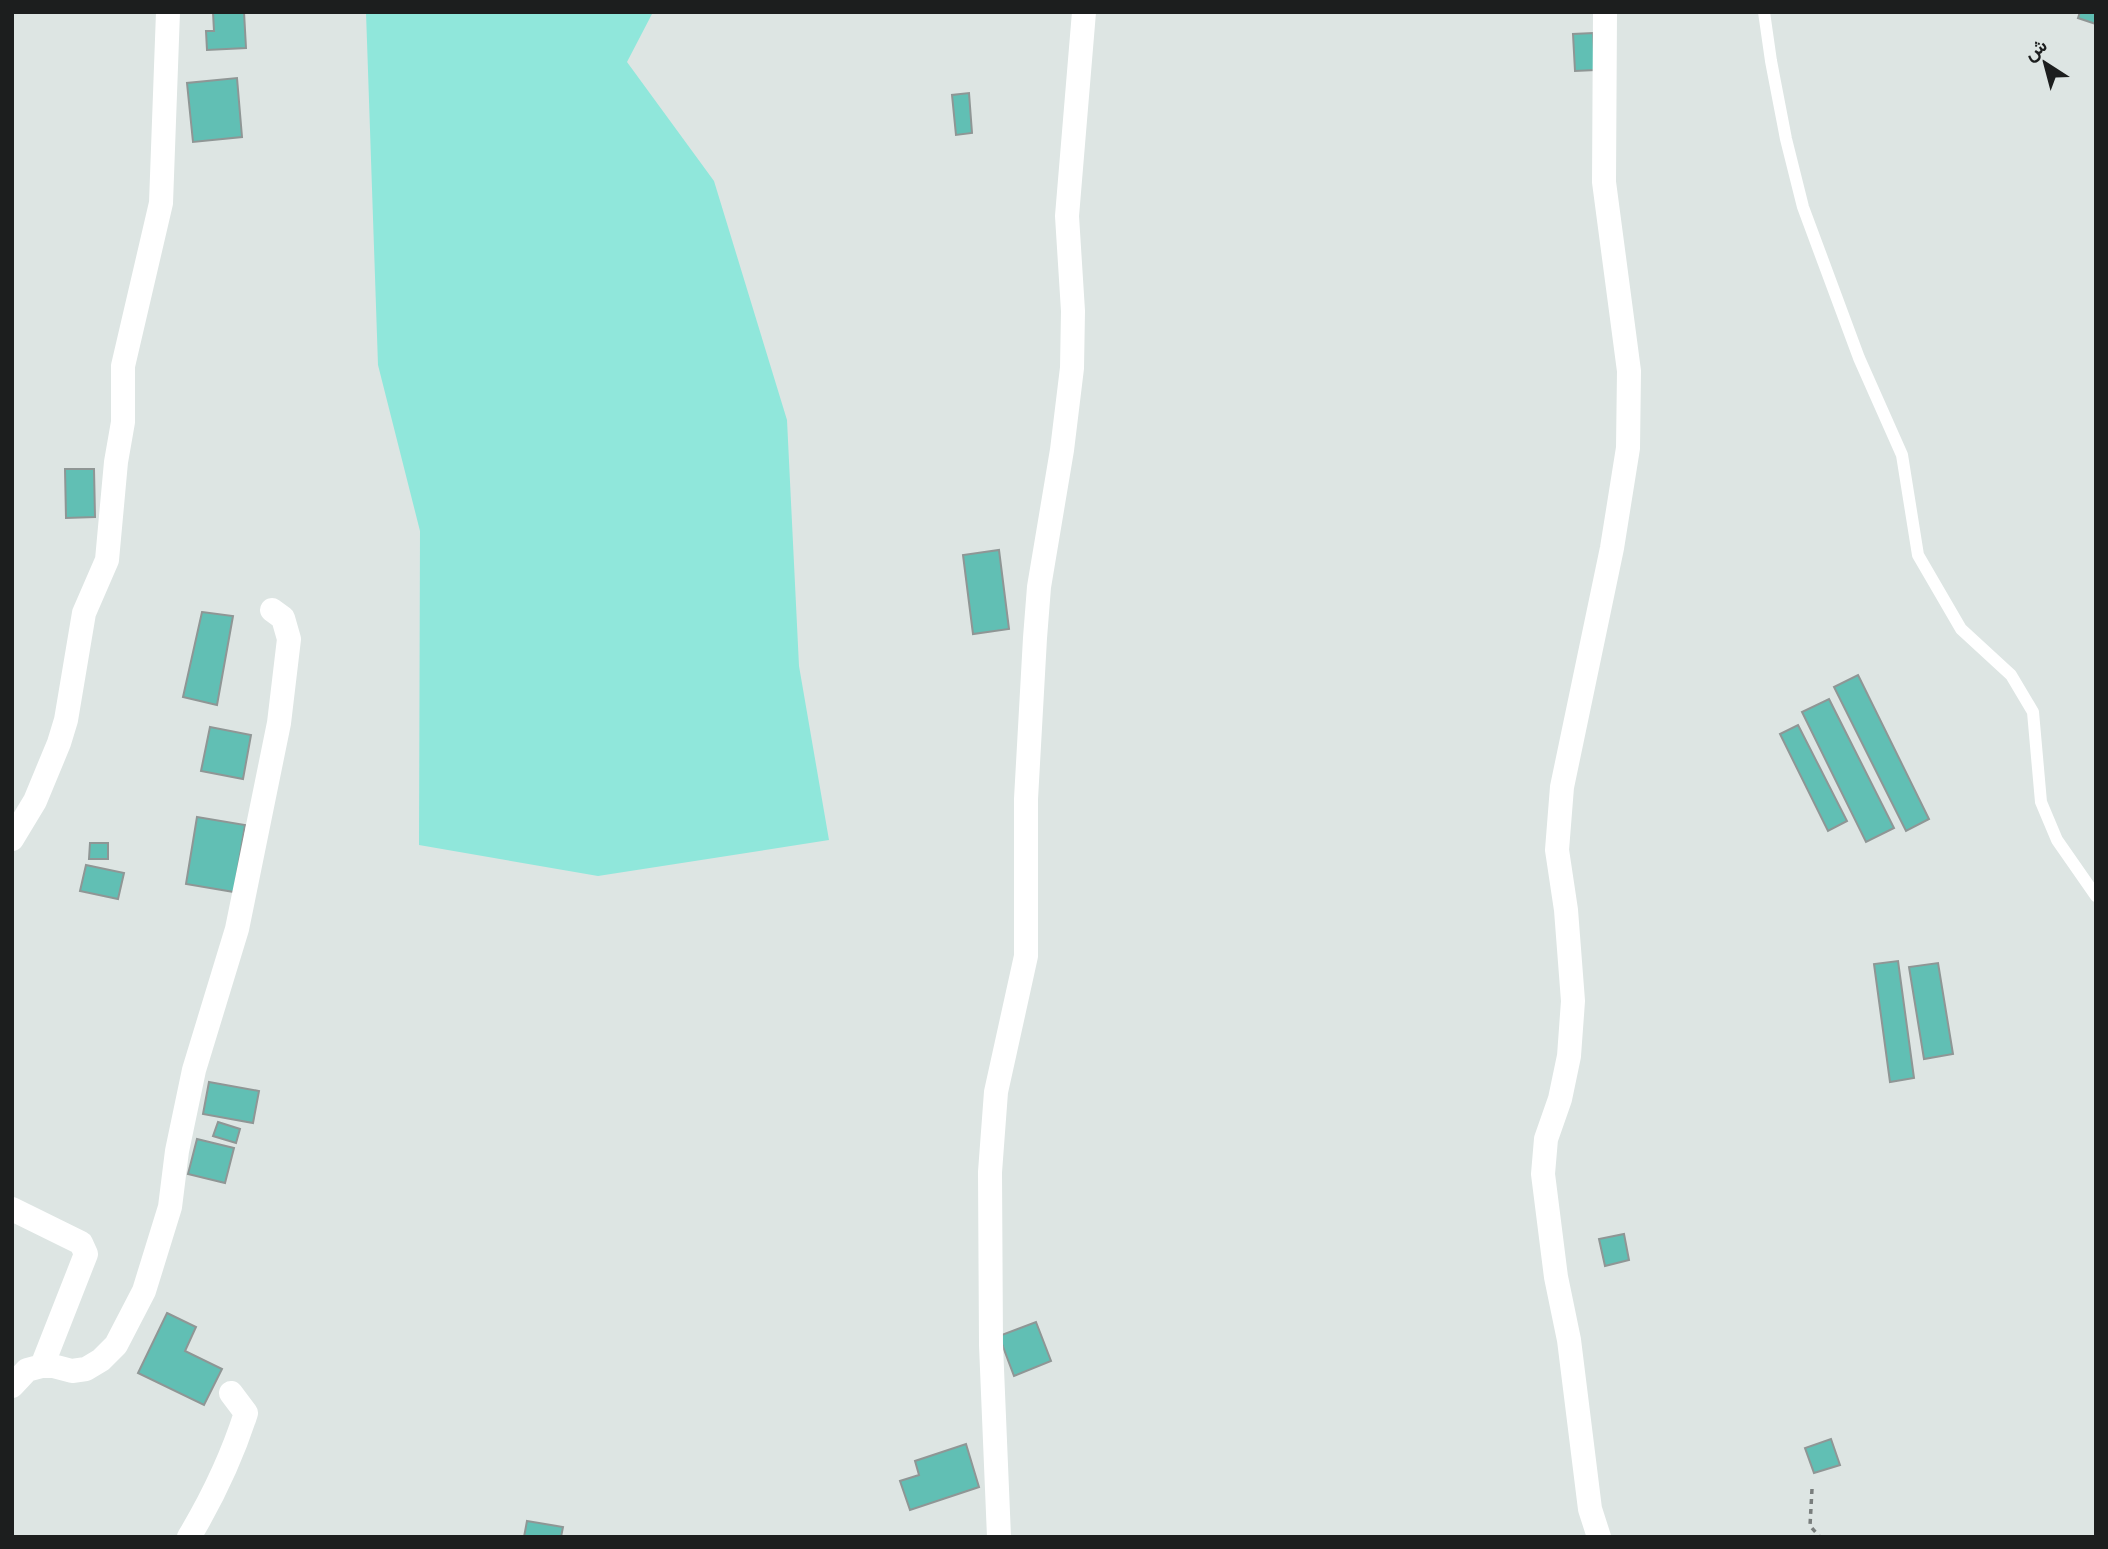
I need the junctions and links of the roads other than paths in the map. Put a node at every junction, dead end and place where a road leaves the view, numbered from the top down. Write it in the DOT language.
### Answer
graph roads {
  1 [pos="168,12"];
  2 [pos="1084,12"];
  3 [pos="1605,12"];
  4 [pos="1764,12"];
  5 [pos="272,610"];
  6 [pos="12,839"];
  7 [pos="2096,897"];
  8 [pos="12,1209"];
  9 [pos="41,1366"];
  10 [pos="12,1386"];
  11 [pos="231,1393"];
  12 [pos="189,1537"];
  13 [pos="999,1537"];
  14 [pos="1599,1537"];
  1 -- 6 [label="street"];
  2 -- 13 [label="street"];
  3 -- 14 [label="street"];
  4 -- 7 [label="lane"];
  5 -- 9 [label="street"];
  8 -- 9 [label="street"];
  9 -- 10 [label="street"];
  11 -- 12 [label="street"];
}
